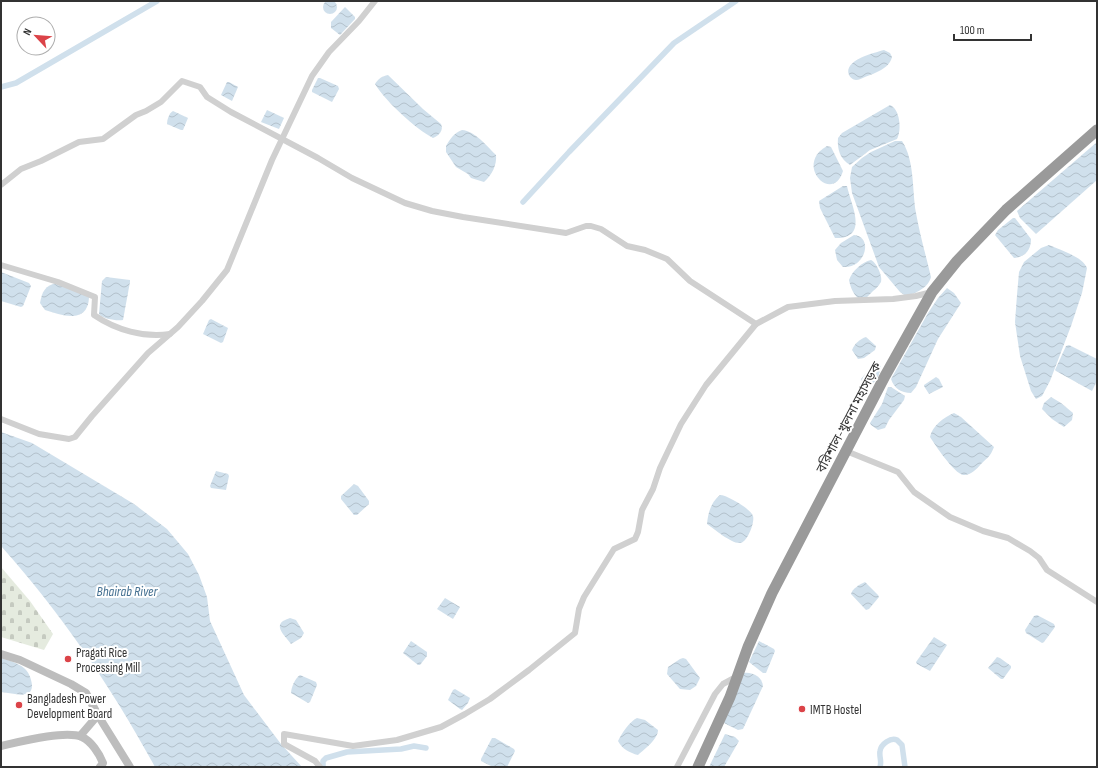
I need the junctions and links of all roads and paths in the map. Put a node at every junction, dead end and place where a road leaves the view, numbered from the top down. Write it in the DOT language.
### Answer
graph roads {
  1 [pos="375,1"];
  2 [pos="1097,130"];
  3 [pos="283,139"];
  4 [pos="1,185"];
  5 [pos="1,265"];
  6 [pos="932,292"];
  7 [pos="756,324"];
  8 [pos="170,334"];
  9 [pos="1,419"];
  10 [pos="846,451"];
  11 [pos="1097,602"];
  12 [pos="1,654"];
  13 [pos="738,676"];
  14 [pos="98,715"];
  15 [pos="80,736"];
  16 [pos="1,746"];
  17 [pos="100,767"];
  18 [pos="130,767"];
  19 [pos="320,767"];
  20 [pos="677,767"];
  21 [pos="698,767"];
  1 -- 3 [label="street"];
  2 -- 6 [label="highway, বরিশাল-খুলনা মহাসড়ক"];
  3 -- 4 [label="street"];
  3 -- 7 [label="street"];
  3 -- 8 [label="street"];
  5 -- 8 [label="street"];
  6 -- 7 [label="street"];
  6 -- 10 [label="highway, বরিশাল-খুলনা মহাসড়ক"];
  7 -- 19 [label="street"];
  8 -- 9 [label="street"];
  10 -- 11 [label="street"];
  10 -- 13 [label="highway, বরিশাল-খুলনা মহাসড়ক"];
  12 -- 14 [label="main road"];
  13 -- 20 [label="street"];
  13 -- 21 [label="highway, বরিশাল-খুলনা মহাসড়ক"];
  14 -- 15 [label="main road"];
  14 -- 18 [label="main road"];
  15 -- 16 [label="main road"];
  15 -- 17 [label="main road"];
}
